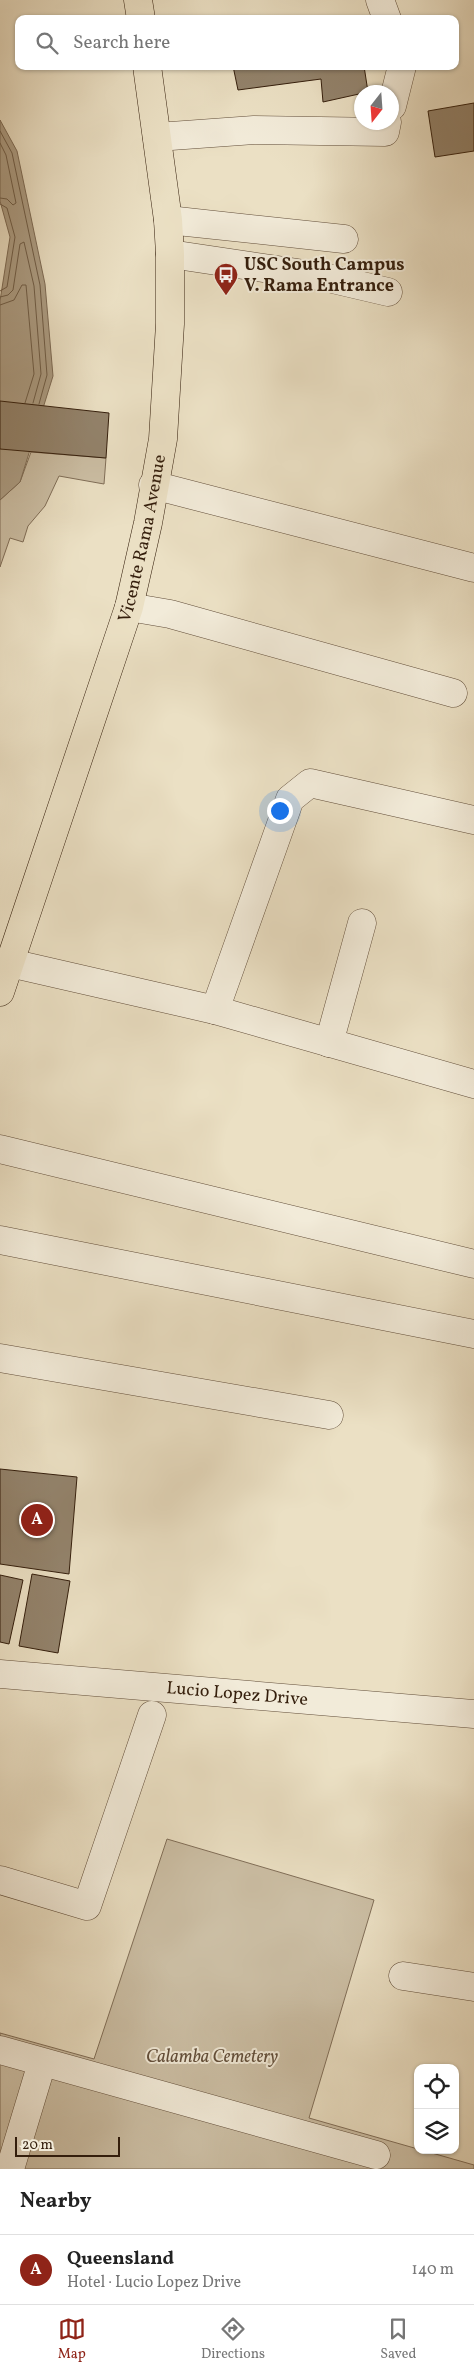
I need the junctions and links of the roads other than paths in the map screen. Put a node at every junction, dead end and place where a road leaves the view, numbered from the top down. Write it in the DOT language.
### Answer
graph roads {
  1 [pos="138,0"];
  2 [pos="380,0"];
  3 [pos="140,15"];
  4 [pos="386,15"];
  5 [pos="148,70"];
  6 [pos="401,70"];
  7 [pos="397,85"];
  8 [pos="385,130"];
  9 [pos="157,137"];
  10 [pos="168,220"];
  11 [pos="344,239"];
  12 [pos="170,254"];
  13 [pos="388,292"];
  14 [pos="153,485"];
  15 [pos="474,568"];
  16 [pos="129,607"];
  17 [pos="453,693"];
  18 [pos="474,820"];
  19 [pos="362,923"];
  20 [pos="10,963"];
  21 [pos="0,992"];
  22 [pos="216,1010"];
  23 [pos="329,1043"];
  24 [pos="474,1084"];
  25 [pos="0,1149"];
  26 [pos="0,1240"];
  27 [pos="474,1264"];
  28 [pos="474,1334"];
  29 [pos="0,1358"];
  30 [pos="329,1415"];
  31 [pos="0,1674"];
  32 [pos="474,1714"];
  33 [pos="152,1715"];
  34 [pos="0,1880"];
  35 [pos="403,1976"];
  36 [pos="474,1987"];
  37 [pos="0,2050"];
  38 [pos="42,2063"];
  39 [pos="376,2155"];
  40 [pos="8,2159"];
  1 -- 3 [label="main road"];
  2 -- 4 [label="street"];
  5 -- 9 [label="main road, Vicente Rama Avenue"];
  6 -- 7 [label="street"];
  8 -- 9 [label="street"];
  9 -- 10 [label="main road, Vicente Rama Avenue"];
  10 -- 11 [label="street"];
  10 -- 12 [label="main road, Vicente Rama Avenue"];
  12 -- 13 [label="street"];
  12 -- 14 [label="main road, Vicente Rama Avenue"];
  14 -- 15 [label="street"];
  14 -- 16 [label="main road, Vicente Rama Avenue"];
  16 -- 17 [label="street"];
  16 -- 20 [label="main road, Vicente Rama Avenue"];
  18 -- 22 [label="street"];
  19 -- 23 [label="street"];
  20 -- 21 [label="main road, Vicente Rama Avenue"];
  20 -- 22 [label="street"];
  22 -- 23 [label="street"];
  23 -- 24 [label="street"];
  25 -- 27 [label="street"];
  26 -- 28 [label="street"];
  29 -- 30 [label="street"];
  31 -- 32 [label="street, Lucio Lopez Drive"];
  33 -- 34 [label="street"];
  35 -- 36 [label="street"];
  37 -- 38 [label="street"];
  38 -- 39 [label="street"];
  38 -- 40 [label="street"];
}
